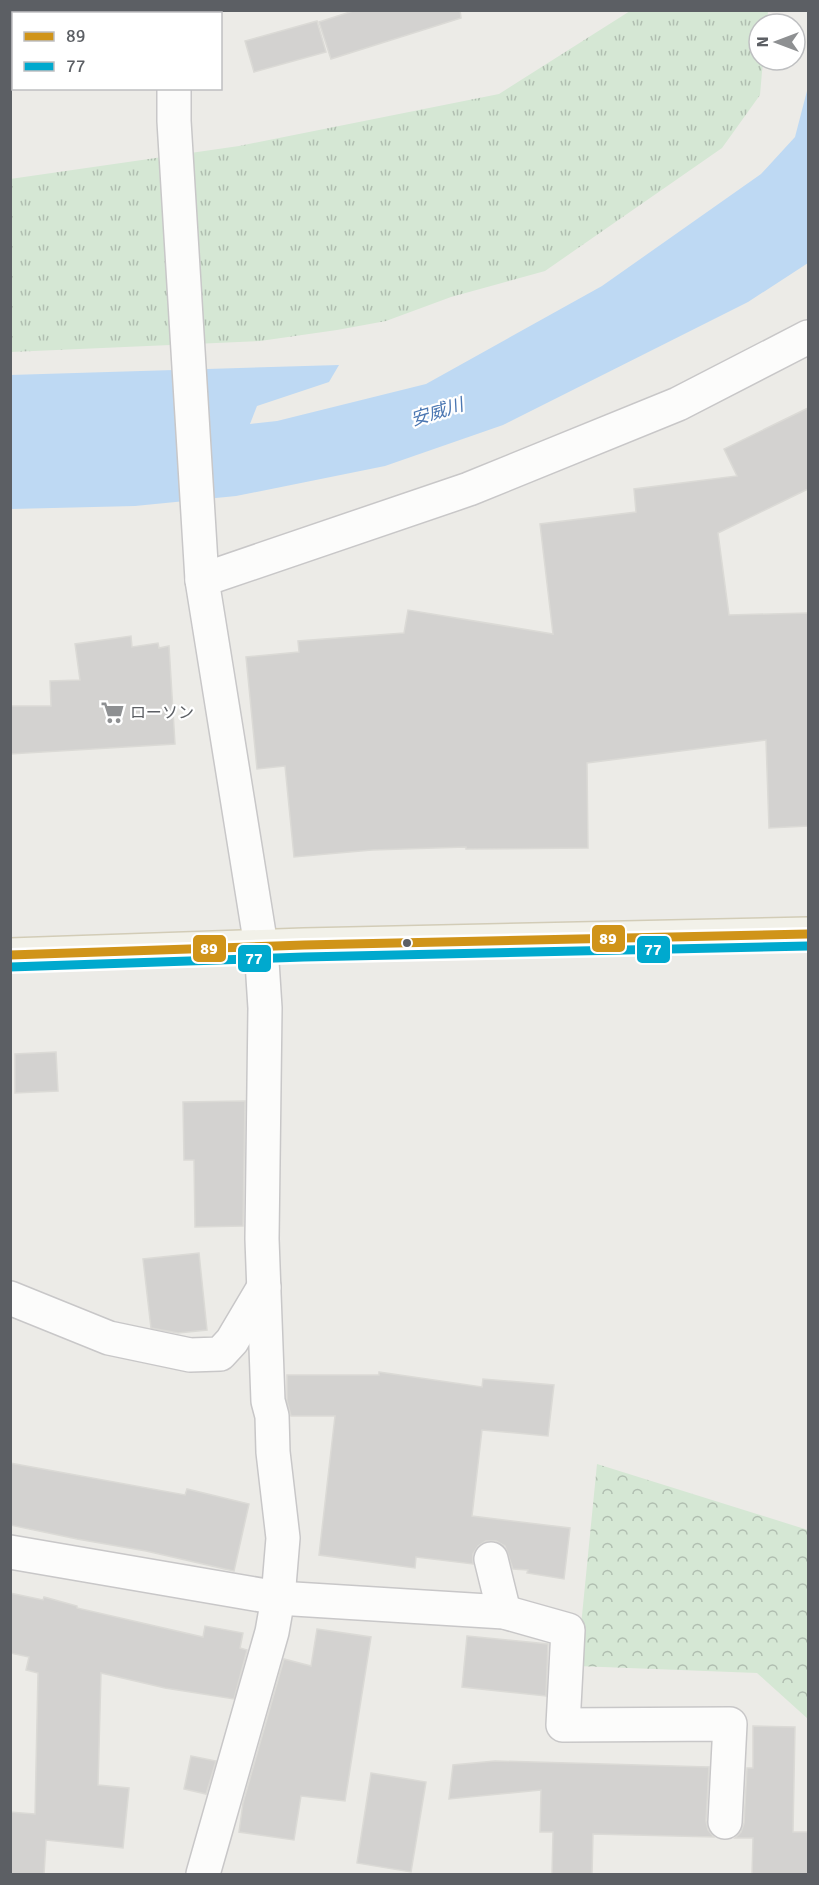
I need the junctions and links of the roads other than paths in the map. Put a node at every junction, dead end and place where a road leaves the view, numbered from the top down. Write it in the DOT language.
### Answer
graph roads {
  1 [pos="174,90"];
  2 [pos="808,337"];
  3 [pos="202,580"];
  4 [pos="808,934"];
  5 [pos="261,946"];
  6 [pos="10,955"];
  7 [pos="264,1287"];
  8 [pos="10,1298"];
  9 [pos="10,1552"];
  10 [pos="491,1559"];
  11 [pos="278,1598"];
  12 [pos="504,1612"];
  13 [pos="725,1822"];
  14 [pos="202,1875"];
  1 -- 3 [label="street"];
  2 -- 3 [label="street"];
  3 -- 5 [label="street"];
  4 -- 5 [label="main road"];
  5 -- 6 [label="main road"];
  5 -- 7 [label="street"];
  7 -- 8 [label="street"];
  7 -- 11 [label="street"];
  9 -- 11 [label="street"];
  10 -- 12 [label="street"];
  11 -- 12 [label="street"];
  11 -- 14 [label="street"];
  12 -- 13 [label="street"];
}
